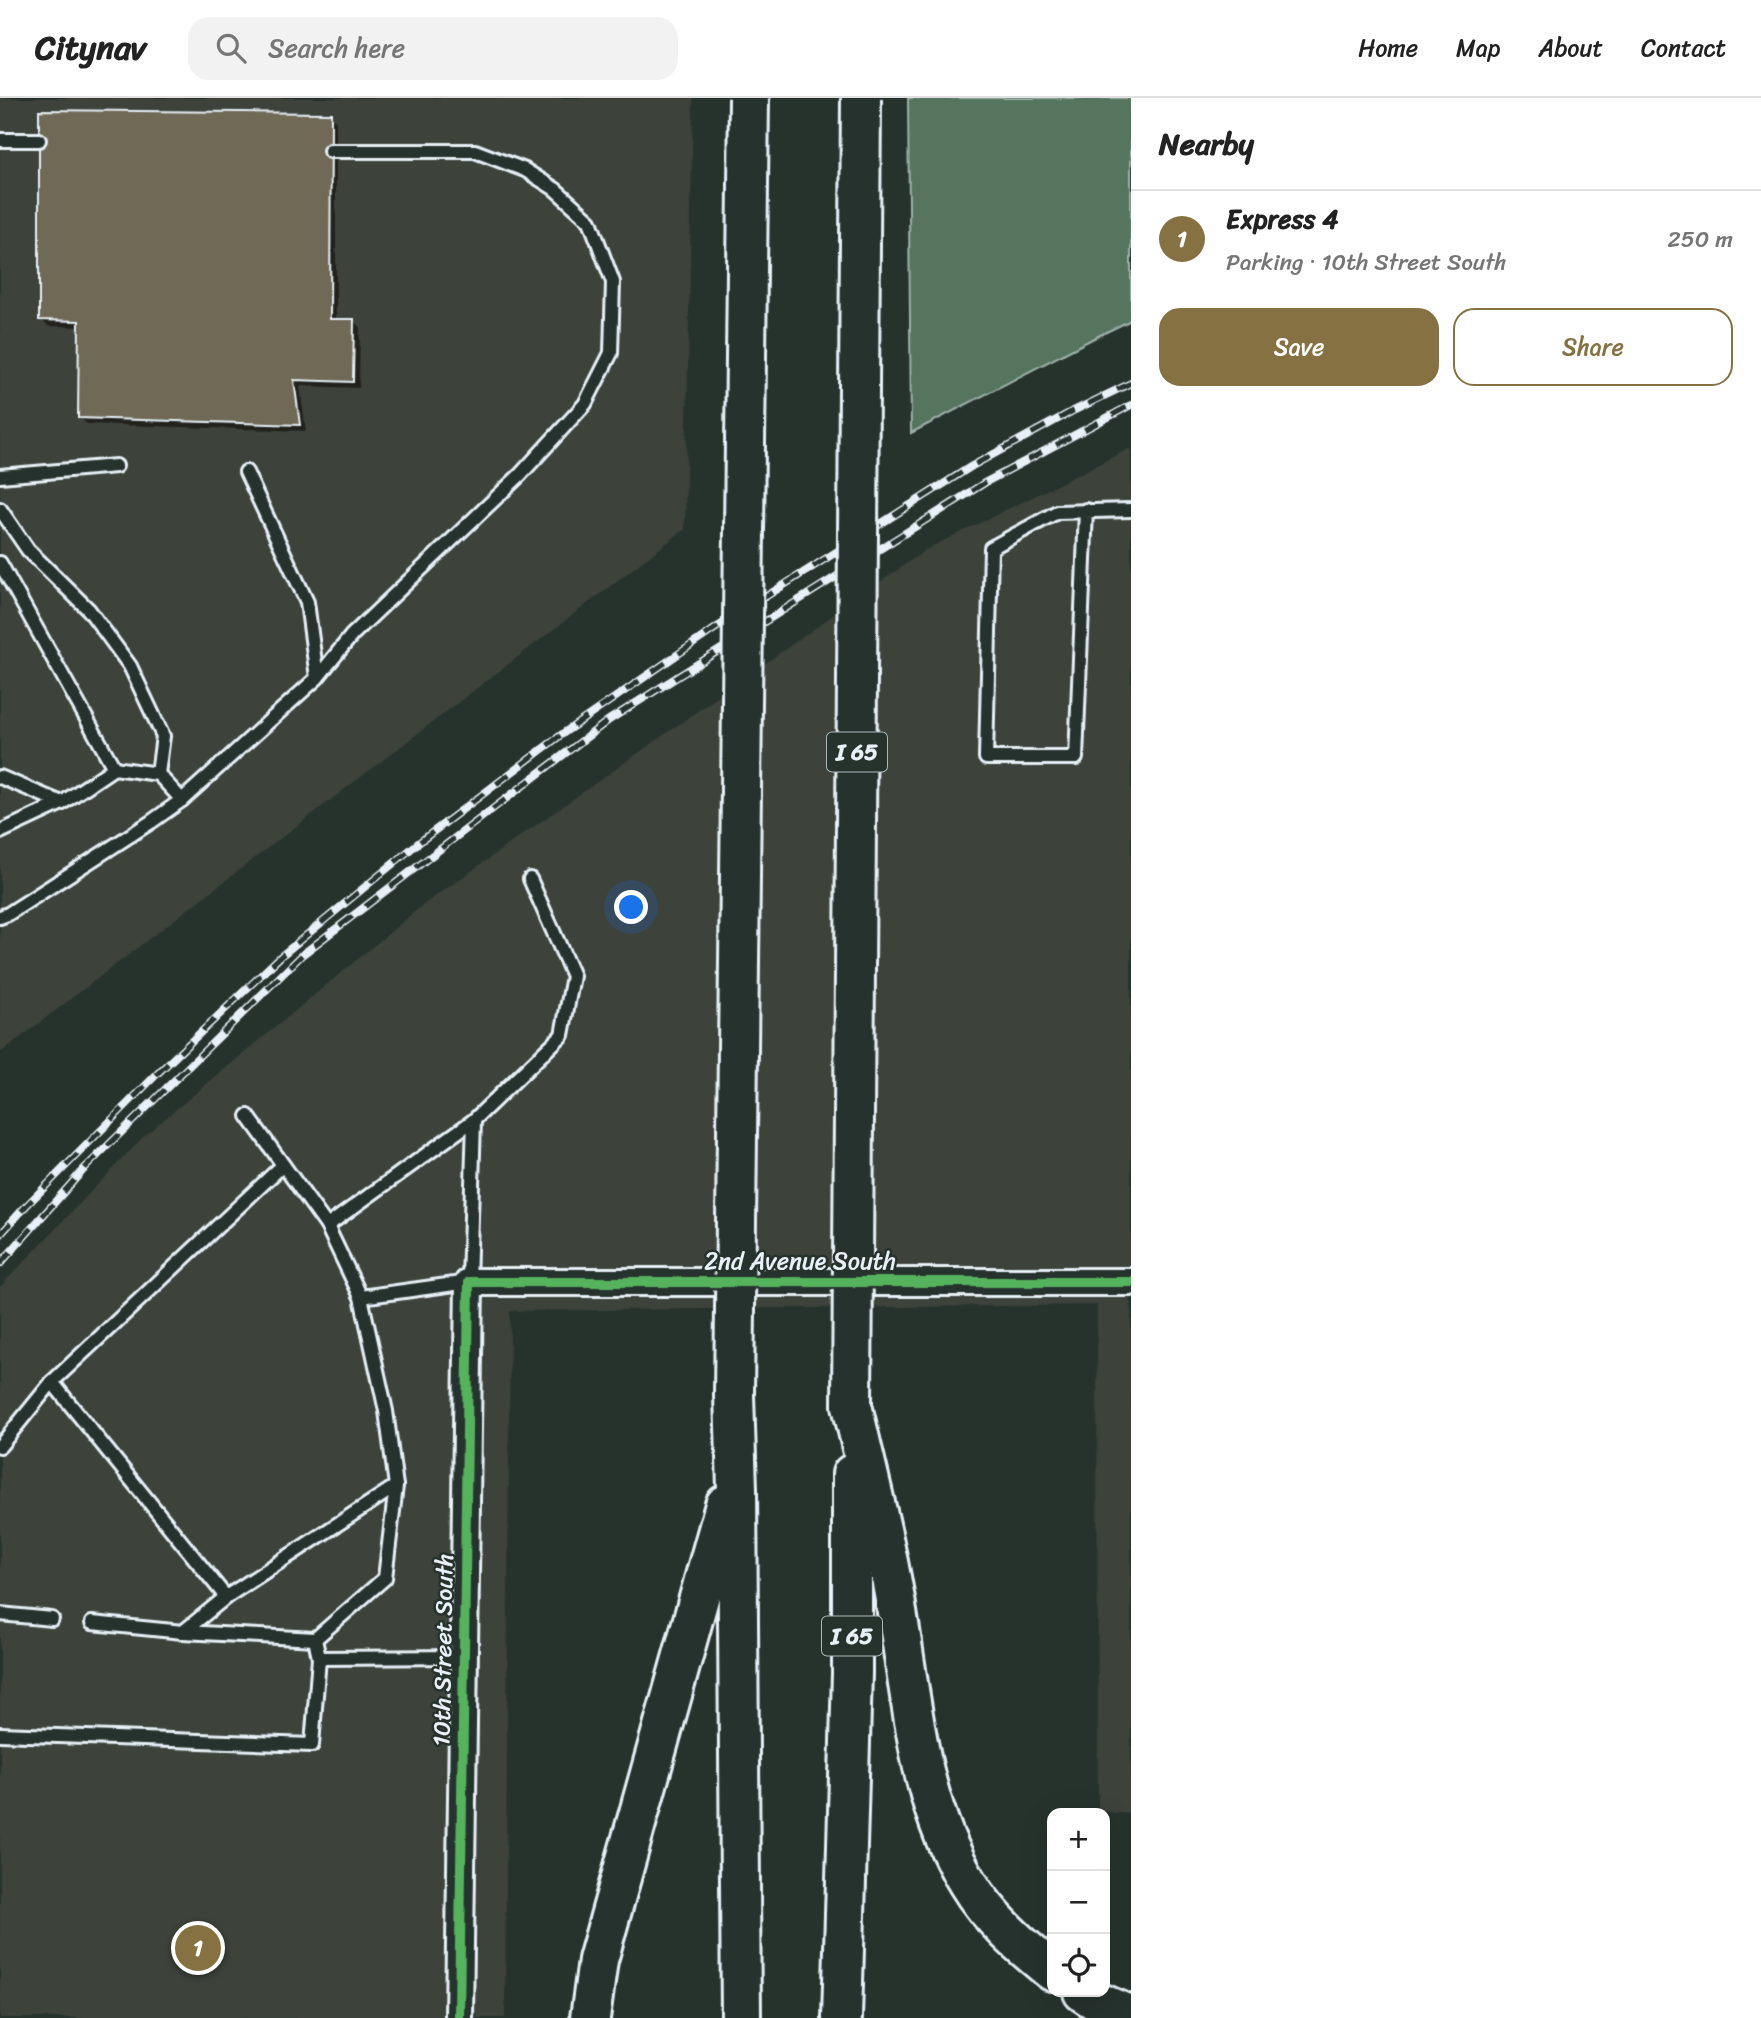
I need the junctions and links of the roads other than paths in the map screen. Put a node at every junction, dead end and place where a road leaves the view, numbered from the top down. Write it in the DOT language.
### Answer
graph roads {
  1 [pos="749,98"];
  2 [pos="861,98"];
  3 [pos="0,140"];
  4 [pos="39,140"];
  5 [pos="330,151"];
  6 [pos="116,466"];
  7 [pos="246,472"];
  8 [pos="0,476"];
  9 [pos="0,509"];
  10 [pos="1086,510"];
  11 [pos="1131,510"];
  12 [pos="0,562"];
  13 [pos="317,678"];
  14 [pos="114,768"];
  15 [pos="158,774"];
  16 [pos="0,776"];
  17 [pos="182,800"];
  18 [pos="62,803"];
  19 [pos="0,832"];
  20 [pos="530,879"];
  21 [pos="0,917"];
  22 [pos="248,1116"];
  23 [pos="474,1120"];
  24 [pos="283,1165"];
  25 [pos="327,1226"];
  26 [pos="469,1282"];
  27 [pos="1131,1282"];
  28 [pos="361,1297"];
  29 [pos="52,1382"];
  30 [pos="852,1405"];
  31 [pos="0,1446"];
  32 [pos="737,1463"];
  33 [pos="396,1486"];
  34 [pos="226,1597"];
  35 [pos="0,1614"];
  36 [pos="52,1619"];
  37 [pos="92,1623"];
  38 [pos="183,1632"];
  39 [pos="315,1639"];
  40 [pos="464,1657"];
  41 [pos="319,1658"];
  42 [pos="0,1734"];
  43 [pos="1047,1967"];
  44 [pos="1090,1997"];
  45 [pos="1131,2016"];
  46 [pos="459,2018"];
  47 [pos="590,2018"];
  48 [pos="741,2018"];
  49 [pos="842,2018"];
  1 -- 32 [label="highway, bridge"];
  2 -- 30 [label="highway, I 65, bridge"];
  3 -- 4 [label="lane"];
  5 -- 13 [label="lane"];
  6 -- 8 [label="lane"];
  7 -- 13 [label="lane"];
  9 -- 15 [label="lane"];
  10 -- 10 [label="lane"];
  10 -- 11 [label="lane"];
  12 -- 14 [label="lane"];
  13 -- 17 [label="lane"];
  14 -- 15 [label="lane"];
  14 -- 18 [label="lane"];
  15 -- 17 [label="lane"];
  16 -- 18 [label="lane"];
  17 -- 21 [label="lane"];
  18 -- 19 [label="lane"];
  20 -- 23 [label="lane"];
  22 -- 24 [label="lane"];
  23 -- 25 [label="lane"];
  23 -- 26 [label="lane"];
  24 -- 25 [label="lane"];
  24 -- 29 [label="lane"];
  25 -- 28 [label="lane"];
  26 -- 27 [label="street, 2nd Avenue South"];
  26 -- 28 [label="lane"];
  26 -- 40 [label="street, 10th Street South"];
  28 -- 33 [label="lane"];
  29 -- 31 [label="lane"];
  29 -- 34 [label="lane"];
  30 -- 43 [label="highway"];
  30 -- 49 [label="highway, I 65"];
  32 -- 47 [label="highway"];
  32 -- 48 [label="highway"];
  33 -- 34 [label="lane"];
  33 -- 39 [label="lane"];
  34 -- 38 [label="lane"];
  35 -- 36 [label="lane"];
  37 -- 38 [label="lane"];
  38 -- 39 [label="lane"];
  39 -- 41 [label="lane"];
  40 -- 41 [label="lane"];
  40 -- 46 [label="street, 10th Street South"];
  41 -- 42 [label="lane"];
  44 -- 45 [label="highway"];
}
